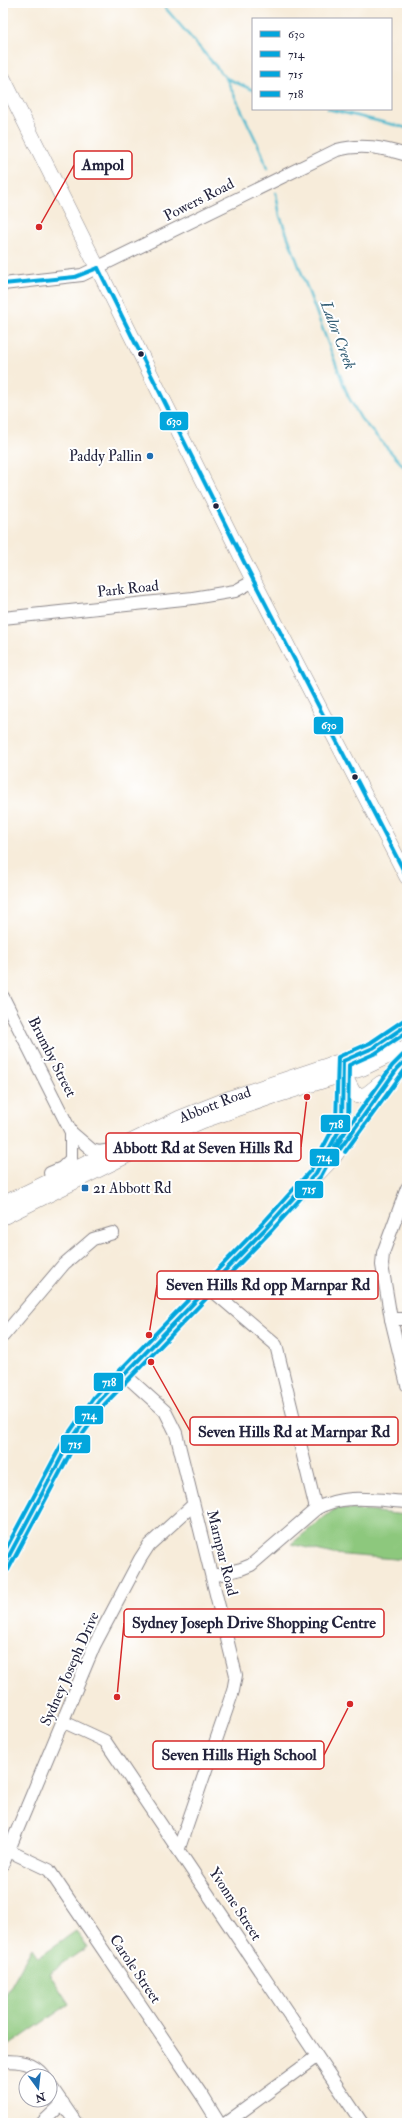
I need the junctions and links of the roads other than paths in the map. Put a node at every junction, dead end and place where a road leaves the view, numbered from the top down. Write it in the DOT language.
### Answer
graph roads {
  1 [pos="3,78"];
  2 [pos="407,155"];
  3 [pos="98,268"];
  4 [pos="3,284"];
  5 [pos="254,581"];
  6 [pos="3,618"];
  7 [pos="407,877"];
  8 [pos="3,996"];
  9 [pos="407,1025"];
  10 [pos="407,1047"];
  11 [pos="402,1064"];
  12 [pos="343,1068"];
  13 [pos="72,1132"];
  14 [pos="114,1150"];
  15 [pos="316,1173"];
  16 [pos="407,1188"];
  17 [pos="22,1194"];
  18 [pos="3,1204"];
  19 [pos="3,1217"];
  20 [pos="113,1233"];
  21 [pos="208,1287"];
  22 [pos="391,1319"];
  23 [pos="407,1319"];
  24 [pos="3,1336"];
  25 [pos="124,1374"];
  26 [pos="407,1385"];
  27 [pos="407,1502"];
  28 [pos="193,1505"];
  29 [pos="316,1509"];
  30 [pos="3,1567"];
  31 [pos="212,1576"];
  32 [pos="64,1722"];
  33 [pos="179,1848"];
  34 [pos="9,1851"];
  35 [pos="3,1864"];
  36 [pos="316,2058"];
  37 [pos="3,2061"];
  38 [pos="34,2068"];
  39 [pos="58,2096"];
  40 [pos="63,2103"];
  41 [pos="42,2123"];
  42 [pos="76,2123"];
  43 [pos="219,2123"];
  44 [pos="226,2123"];
  45 [pos="362,2123"];
  1 -- 3 [label="main road"];
  2 -- 3 [label="street, Powers Road"];
  3 -- 4 [label="street, Powers Road"];
  3 -- 5 [label="main road"];
  5 -- 6 [label="street, Park Road"];
  5 -- 7 [label="main road"];
  8 -- 13 [label="street, Brumby Street"];
  9 -- 12 [label="main road, Abbott Road"];
  10 -- 12 [label="main road, Abbott Road"];
  11 -- 12 [label="main road"];
  11 -- 15 [label="main road"];
  12 -- 14 [label="main road, Abbott Road"];
  12 -- 15 [label="main road"];
  12 -- 19 [label="main road, Abbott Road"];
  13 -- 14 [label="street, Brumby Street"];
  13 -- 17 [label="street, Brumby Street"];
  14 -- 17 [label="main road, Abbott Road"];
  15 -- 21 [label="main road"];
  16 -- 22 [label="street"];
  17 -- 18 [label="main road, Abbott Road"];
  20 -- 24 [label="street"];
  21 -- 25 [label="main road"];
  21 -- 29 [label="street"];
  22 -- 23 [label="street"];
  22 -- 26 [label="street"];
  25 -- 28 [label="street, Marnpar Road"];
  25 -- 30 [label="main road"];
  27 -- 29 [label="street"];
  28 -- 31 [label="street, Marnpar Road"];
  28 -- 32 [label="street, Sydney Joseph Drive"];
  29 -- 31 [label="street"];
  31 -- 33 [label="street, Marnpar Road"];
  32 -- 33 [label="street, Yvonne Street"];
  32 -- 34 [label="street, Sydney Joseph Drive"];
  33 -- 36 [label="street, Yvonne Street"];
  34 -- 35 [label="street, Sydney Joseph Drive"];
  34 -- 43 [label="street, Carole Street"];
  36 -- 44 [label="street"];
  36 -- 45 [label="street, Yvonne Street"];
  37 -- 38 [label="street"];
  39 -- 40 [label="street"];
  40 -- 41 [label="street"];
  40 -- 42 [label="street"];
}
